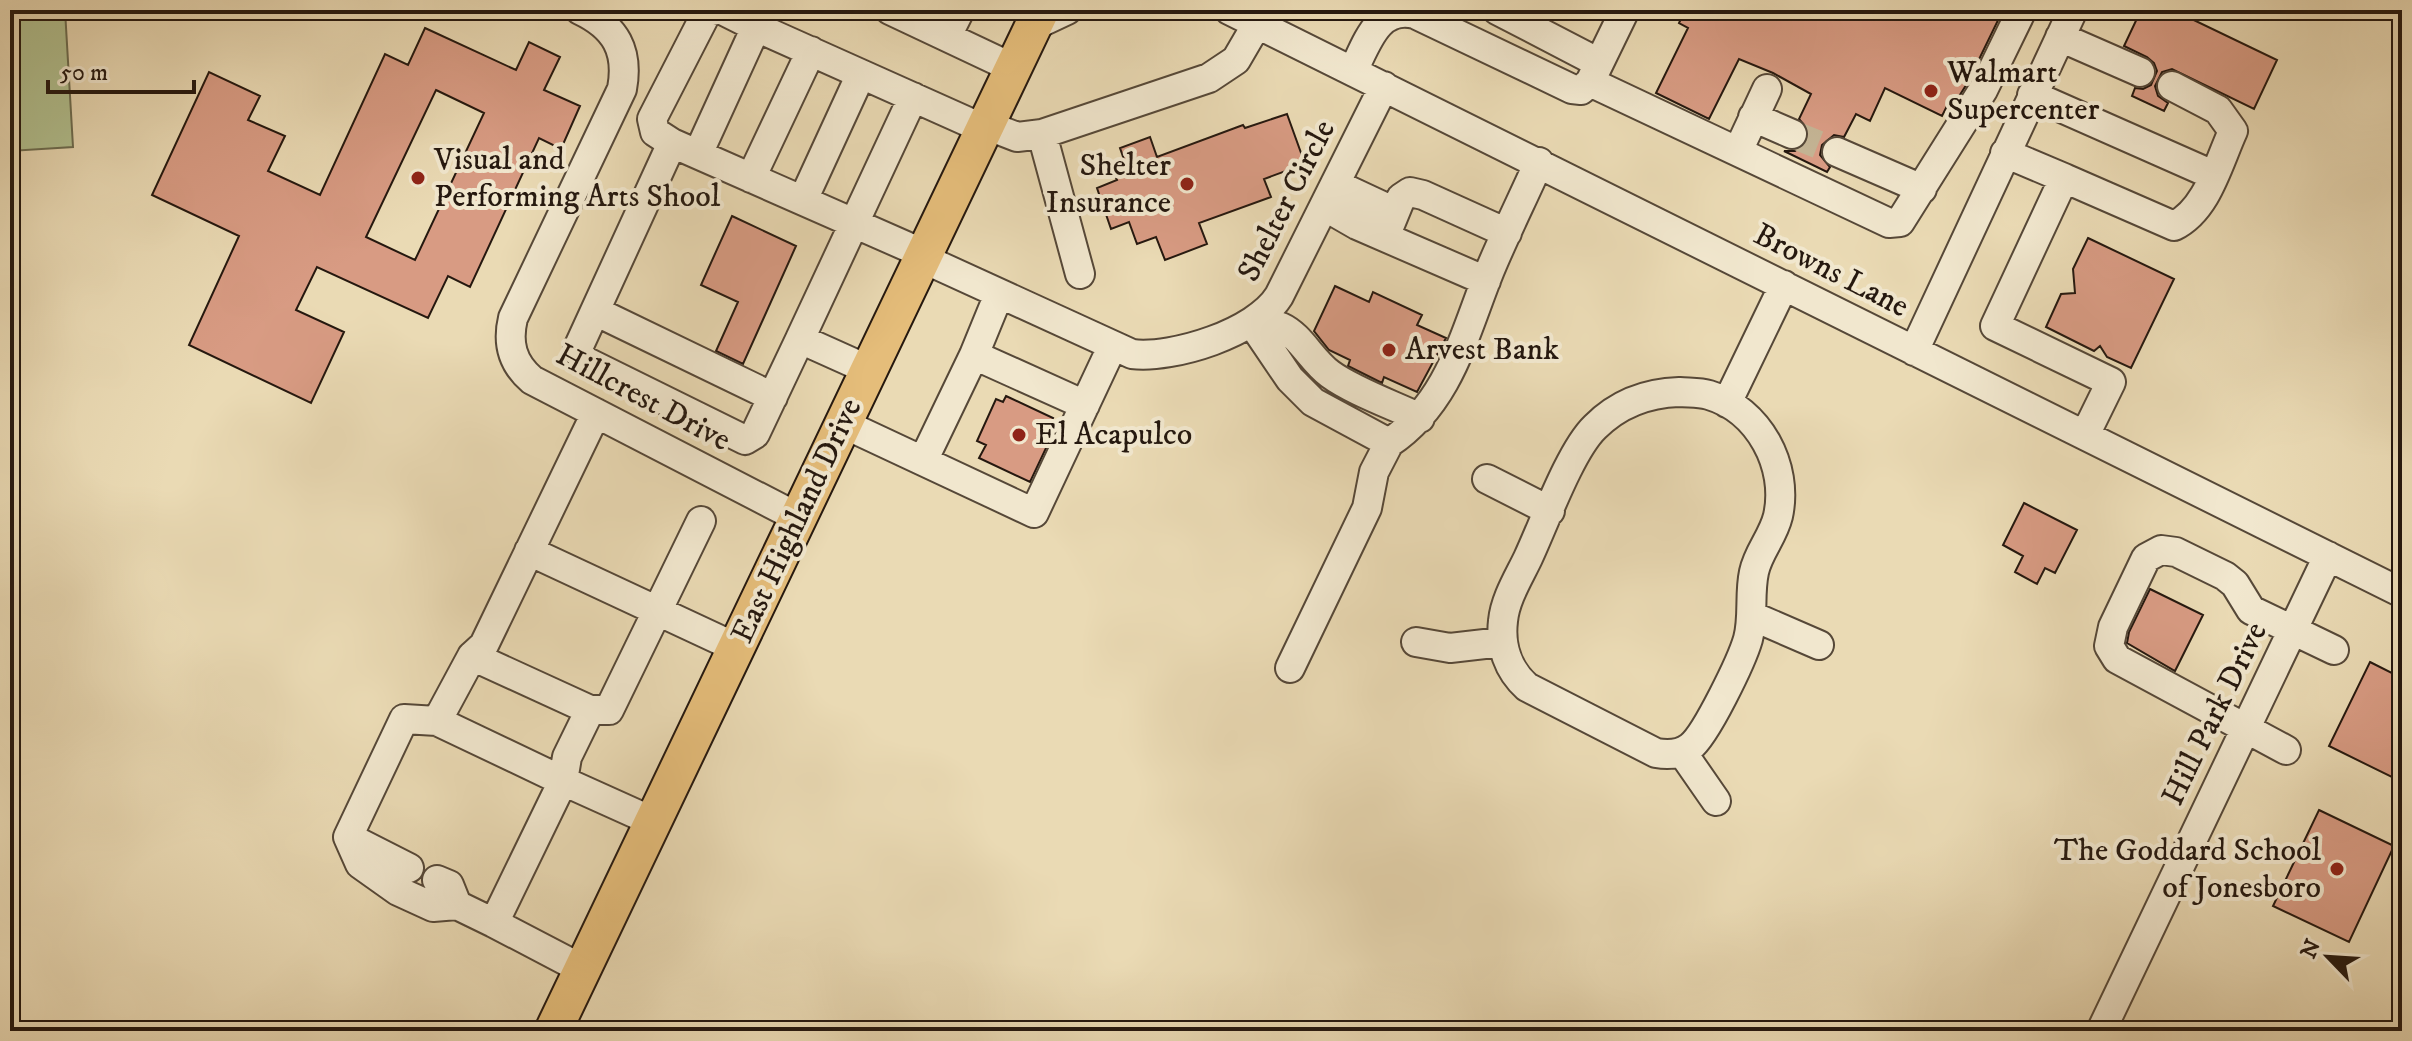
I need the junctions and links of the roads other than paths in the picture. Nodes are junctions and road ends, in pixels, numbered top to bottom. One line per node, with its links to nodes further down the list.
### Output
1 (580, 10): 62 (street, Hillcrest Drive)
2 (716, 10): 32 (street)
3 (722, 10): 14 (street)
4 (890, 10): 15 (street)
5 (960, 10): 15 (street)
6 (1067, 10): 12 (street)
7 (1229, 10): 13 (street, Browns Lane)
8 (1497, 10): 21 (street)
9 (1625, 10): 21 (street)
10 (2022, 10): 41 (street)
11 (2073, 10): 16 (street)
12 (1037, 18): 18 (main road, East Highland Drive)
13 (1257, 24): 19 (street, Browns Lane); 30 (street)
14 (756, 27): 17 (street); 36 (street)
15 (947, 36): 18 (street)
16 (2060, 37): 20 (street); 26 (street)
17 (811, 51): 22 (street); 39 (street)
18 (1013, 68): 29 (main road, East Highland Drive)
19 (1353, 71): 21 (street); 23 (street, Browns Lane)
20 (2140, 72)
21 (1594, 73): 33 (street)
22 (861, 74): 27 (street); 43 (street)
23 (1384, 86): 37 (street, Browns Lane); 42 (street, Shelter Circle)
24 (2172, 86): 38 (street)
25 (1767, 89): 28 (street)
26 (2032, 95): 35 (street); 38 (street)
27 (913, 97): 29 (street); 44 (street)
28 (1753, 117): 31 (street); 33 (street)
29 (985, 127): 30 (street); 47 (main road, East Highland Drive)
30 (1042, 134): 48 (street)
31 (1792, 134)
32 (672, 143): 36 (street, Shelter Circle); 52 (street)
33 (1738, 151): 41 (street)
34 (1837, 152): 41 (street)
35 (2005, 153): 40 (street); 56 (street)
36 (698, 154): 39 (street, Shelter Circle)
37 (1539, 162): 46 (street); 50 (street, Browns Lane)
38 (2213, 175): 40 (street)
39 (751, 178): 43 (street, Shelter Circle)
40 (2064, 178): 65 (street)
41 (1922, 189)
42 (1330, 195): 45 (street); 53 (street, Shelter Circle)
43 (803, 200): 44 (street, Shelter Circle)
44 (855, 223): 47 (street, Shelter Circle); 54 (street)
45 (1390, 224): 46 (street); 49 (street)
46 (1507, 233): 49 (street)
47 (923, 256): 51 (street, Shelter Circle); 58 (main road, East Highland Drive)
48 (1080, 274)
49 (1486, 281): 63 (street)
50 (1784, 285): 56 (street, Browns Lane); 60 (street)
51 (999, 294): 55 (street, Shelter Circle); 57 (street)
52 (595, 311): 59 (street); 59 (street)
53 (1258, 331): 55 (street, Shelter Circle); 63 (street); 66 (street)
54 (800, 339): 58 (street); 59 (street)
55 (1112, 347): 61 (street)
56 (1914, 351): 65 (street, Browns Lane)
57 (974, 355): 61 (street); 67 (street)
58 (869, 370): 64 (main road, East Highland Drive)
59 (773, 397)
60 (1727, 403): 69 (street); 76 (street)
61 (1085, 405): 67 (street)
62 (596, 413): 70 (street, Hillcrest Drive); 72 (street)
63 (1420, 418): 66 (street)
64 (844, 424): 67 (street); 70 (main road, East Highland Drive)
65 (2085, 435): 73 (street, Browns Lane)
66 (1389, 443): 84 (street)
67 (923, 461)
68 (1487, 479): 69 (street)
69 (1550, 511): 79 (street)
70 (799, 518): 81 (main road, East Highland Drive)
71 (701, 521): 75 (street)
72 (529, 551): 75 (street); 83 (street)
73 (2328, 556): 74 (street, Browns Lane); 77 (street, Hill Park Drive)
74 (2402, 593)
75 (658, 610): 81 (street); 85 (street)
76 (1752, 616): 80 (street); 89 (street)
77 (2292, 630): 82 (street); 87 (street, Hill Park Drive); 87 (street)
78 (1416, 642): 79 (street)
79 (1502, 642): 89 (street)
80 (1819, 645)
81 (737, 648): 92 (main road, East Highland Drive)
82 (2334, 650)
83 (472, 656): 85 (street); 86 (street)
84 (1290, 668)
85 (590, 710): 90 (street)
86 (437, 721): 90 (street); 93 (street)
87 (2245, 729): 88 (street); 100 (street, Hill Park Drive)
88 (2286, 750)
89 (1682, 752): 91 (street)
90 (563, 781): 92 (street); 97 (street)
91 (1716, 801)
92 (654, 822): 98 (main road, East Highland Drive)
93 (348, 837): 94 (street); 96 (street)
94 (409, 868)
95 (437, 880): 96 (street)
96 (457, 905): 97 (street)
97 (494, 923): 98 (street)
98 (582, 969): 99 (main road, East Highland Drive)
99 (554, 1031)
100 (2101, 1031)

